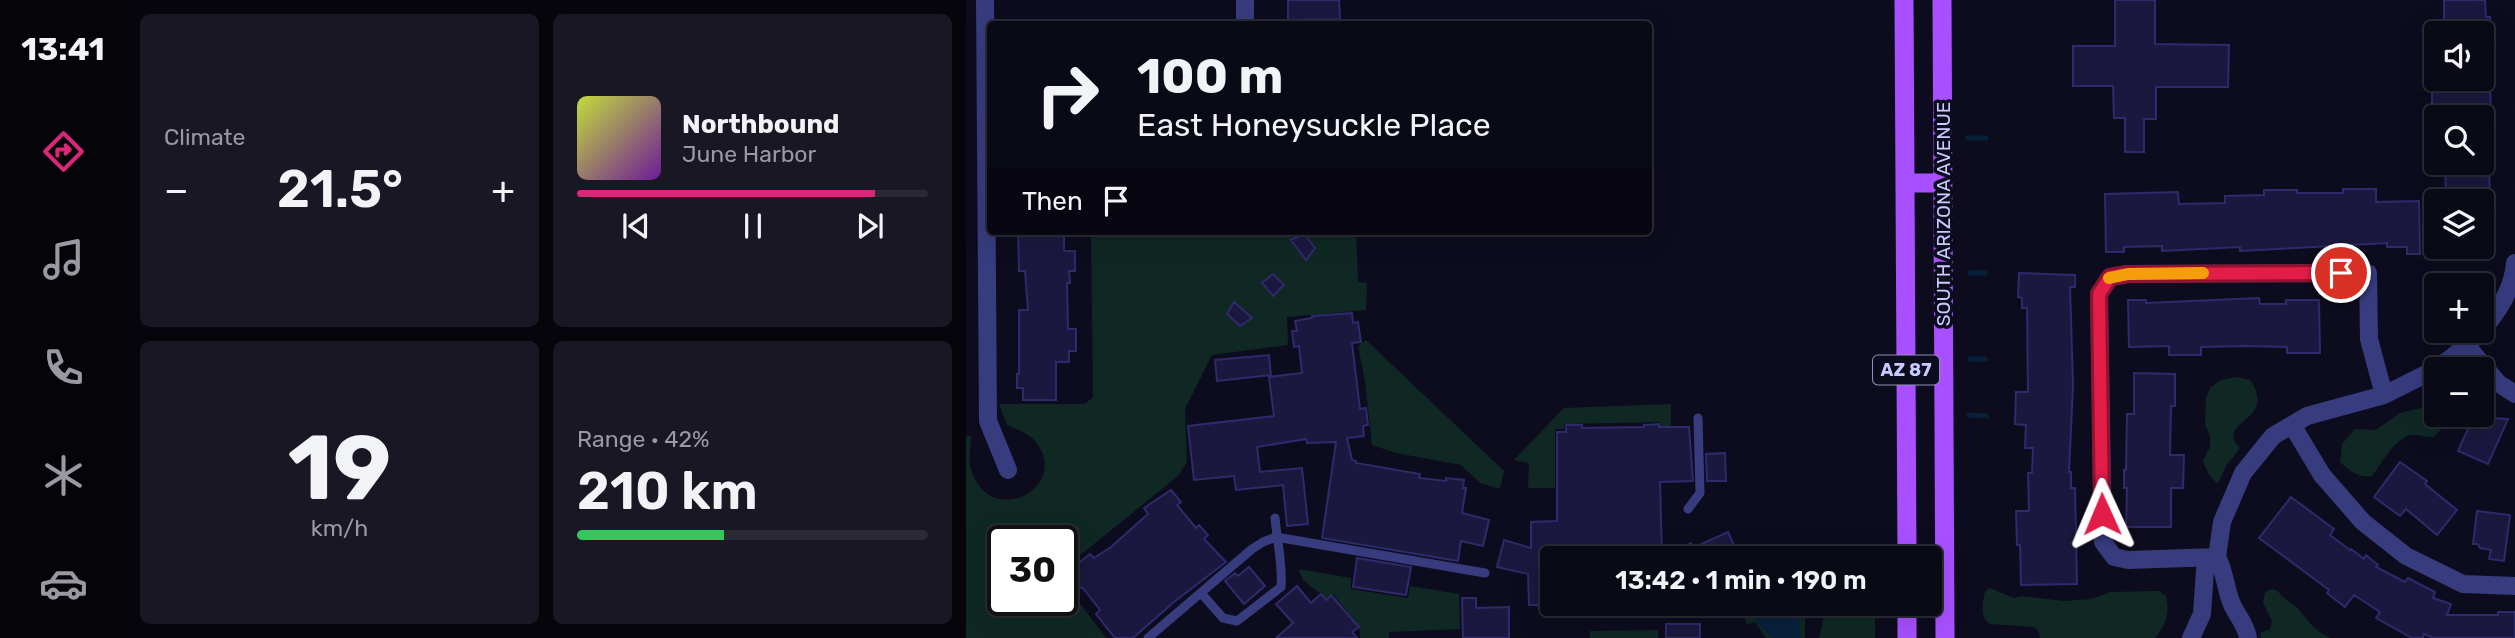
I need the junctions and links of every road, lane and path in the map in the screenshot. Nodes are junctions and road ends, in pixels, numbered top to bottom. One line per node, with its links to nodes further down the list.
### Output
1 (985, 0): 6 (street)
2 (1245, 0): 5 (street)
3 (1904, 0): 7 (main road, SOUTH ARIZONA AVENUE / AZ 87)
4 (1942, 0): 8 (main road, SOUTH ARIZONA AVENUE / AZ 87)
5 (1245, 21)
6 (987, 72)
7 (1905, 183): 8 (main road); 22 (main road, SOUTH ARIZONA AVENUE / AZ 87)
8 (1943, 183): 32 (main road, SOUTH ARIZONA AVENUE / AZ 87)
9 (988, 235): 18 (street)
10 (2515, 263): 11 (street)
11 (2467, 346): 12 (street); 14 (street)
12 (2452, 357)
13 (2424, 375): 15 (street)
14 (2515, 394)
15 (2384, 395): 17 (street); 23 (street)
16 (1698, 418): 19 (lane)
17 (2292, 425): 23 (street); 25 (street)
18 (1008, 470)
19 (1688, 509)
20 (1275, 518): 21 (lane)
21 (1276, 537): 24 (lane); 26 (lane); 26 (lane)
22 (1907, 546)
23 (2217, 557): 27 (street); 28 (street)
24 (1485, 573)
25 (2515, 586)
26 (1200, 593): 30 (lane)
27 (2202, 614): 28 (street); 33 (street)
28 (2236, 614): 34 (street)
29 (1907, 616): 31 (main road)
30 (1148, 638)
31 (1907, 638)
32 (1945, 638)
33 (2191, 638)
34 (2248, 638)

